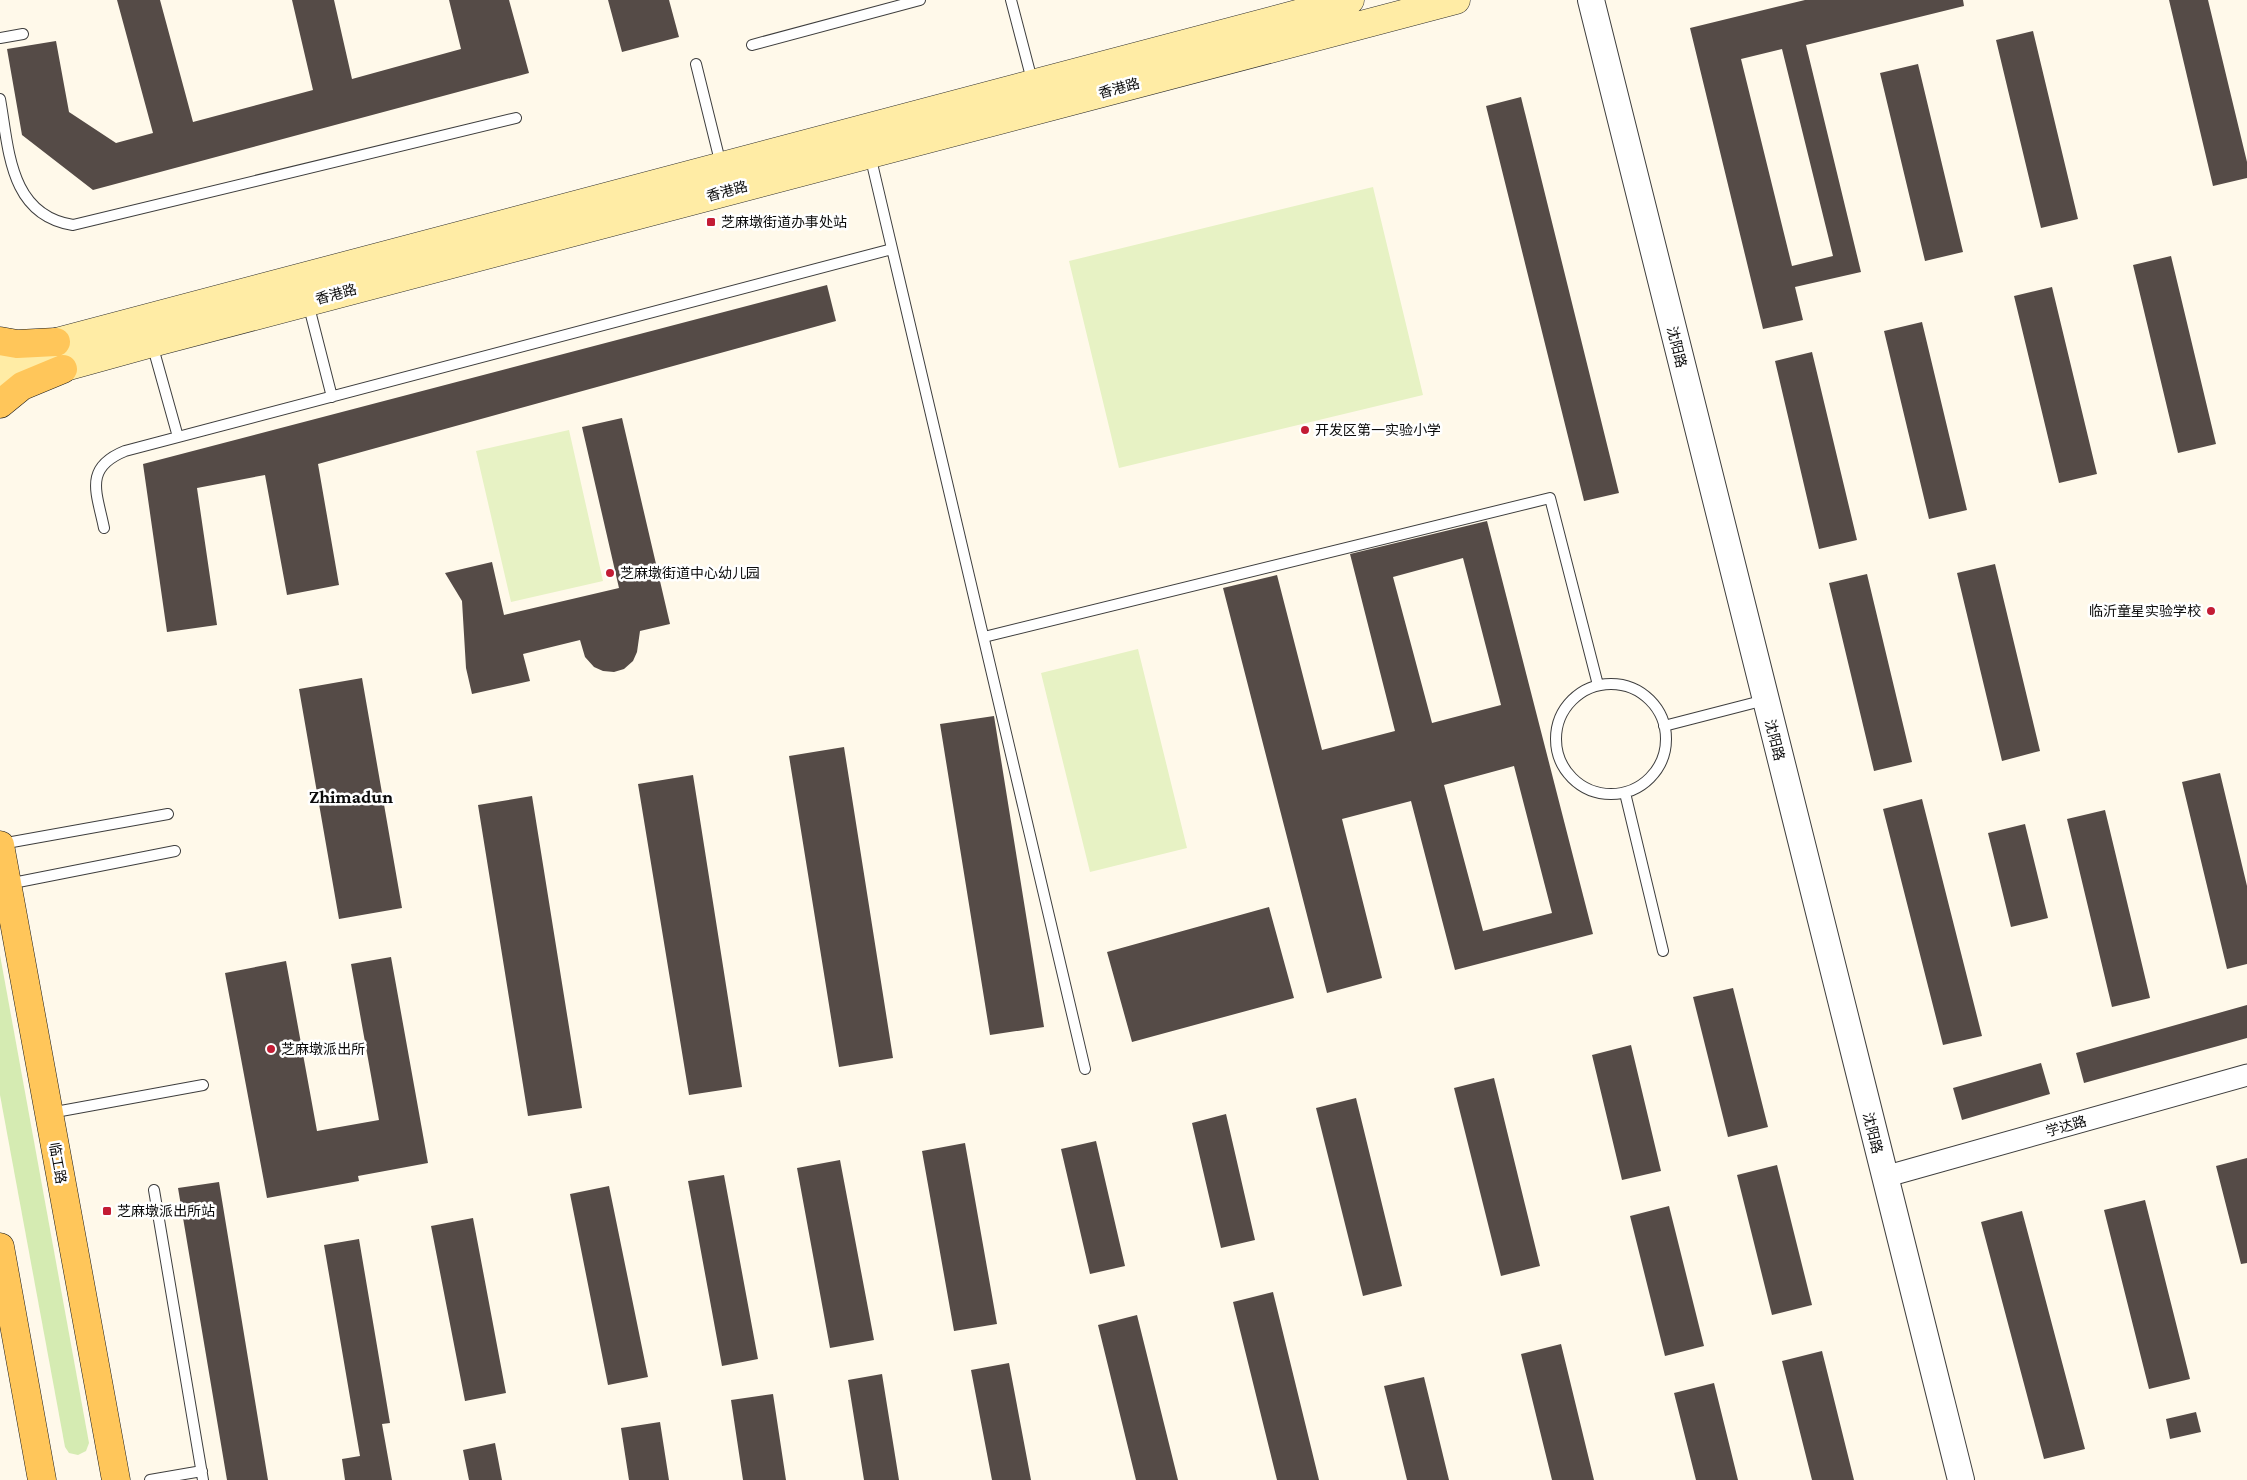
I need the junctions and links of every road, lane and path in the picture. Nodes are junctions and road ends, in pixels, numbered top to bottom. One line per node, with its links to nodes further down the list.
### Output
1 (920, 0): 8 (lane)
2 (1012, 0): 10 (lane)
3 (1350, 0): 10 (main road, 香港路)
4 (1456, 0): 13 (main road, 香港路)
5 (1591, 0): 29 (street, 沈阳路)
6 (23, 34): 7 (lane)
7 (0, 38)
8 (752, 45)
9 (696, 64): 14 (lane)
10 (1033, 85): 14 (main road, 香港路)
11 (0, 99): 12 (lane)
12 (516, 118)
13 (870, 154): 15 (lane); 16 (main road, 香港路)
14 (721, 167): 18 (main road, 香港路)
15 (892, 249): 23 (lane); 27 (lane)
16 (308, 302): 19 (main road, 香港路); 23 (lane)
17 (0, 341): 18 (main road)
18 (56, 342): 20 (main road, 香港路)
19 (152, 343): 21 (main road, 香港路); 25 (lane)
20 (0, 357)
21 (62, 369): 22 (main road, 香港路); 24 (main road)
22 (0, 385)
23 (332, 397): 25 (lane)
24 (0, 404)
25 (178, 437): 26 (lane)
26 (104, 528)
27 (984, 638): 28 (lane); 36 (lane)
28 (1598, 685): 30 (lane); 31 (lane)
29 (1765, 700): 30 (lane); 40 (street, 沈阳路)
30 (1664, 726): 31 (lane)
31 (1625, 792): 35 (lane)
32 (168, 814): 34 (lane)
33 (174, 851): 34 (lane)
34 (2, 860): 39 (main road, 临工路)
35 (1663, 950)
36 (1085, 1069)
37 (2247, 1075): 40 (street, 学达路)
38 (203, 1086): 39 (lane)
39 (49, 1113): 45 (main road, 临工路)
40 (1884, 1177): 47 (street, 沈阳路)
41 (154, 1190): 43 (lane)
42 (0, 1247): 44 (main road)
43 (203, 1475): 46 (lane)
44 (42, 1480)
45 (116, 1480)
46 (150, 1480)
47 (1961, 1480)

